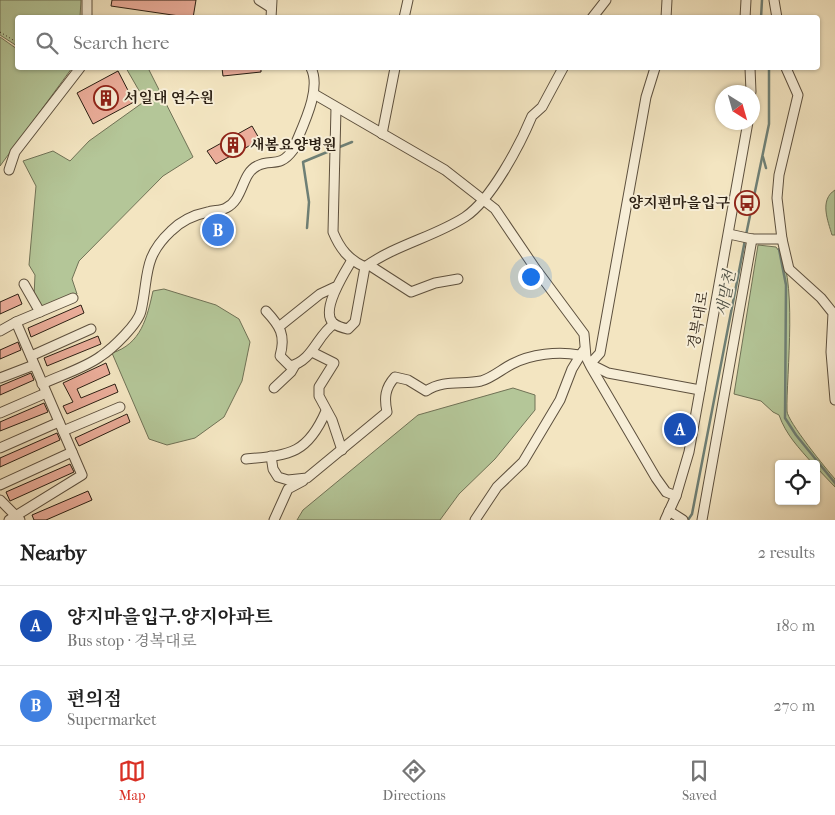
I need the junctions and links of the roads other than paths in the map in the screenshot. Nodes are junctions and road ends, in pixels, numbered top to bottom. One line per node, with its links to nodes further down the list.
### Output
1 (87, 0): 9 (street)
2 (259, 0): 8 (street)
3 (408, 0): 10 (street)
4 (606, 0): 11 (street)
5 (666, 0): 12 (street)
6 (746, 0): 13 (street)
7 (774, 0): 14 (street)
8 (271, 3)
9 (87, 15)
10 (405, 15)
11 (594, 15)
12 (666, 15)
13 (745, 15)
14 (776, 15)
15 (78, 70): 27 (street)
16 (312, 70): 23 (street)
17 (395, 70): 26 (street)
18 (562, 70): 28 (street)
19 (654, 70): 49 (street)
20 (750, 70): 22 (street)
21 (787, 70): 31 (street)
22 (751, 85)
23 (314, 94): 24 (street); 52 (street)
24 (336, 108): 26 (street); 32 (street)
25 (747, 130): 29 (street, 경복대로)
26 (382, 134): 28 (street)
27 (9, 170)
28 (485, 200): 33 (street); 45 (street)
29 (729, 234): 30 (street); 54 (street, 경복대로)
30 (752, 239): 31 (street); 77 (street)
31 (782, 239): 56 (street)
32 (352, 260): 33 (street); 36 (street)
33 (367, 266): 34 (street); 41 (street)
34 (458, 280)
35 (24, 284): 39 (street)
36 (335, 287): 41 (street); 42 (street)
37 (73, 298): 39 (street)
38 (266, 311): 42 (street)
39 (40, 312): 40 (street)
40 (16, 322): 44 (street); 48 (street)
41 (334, 324): 46 (street)
42 (280, 326): 50 (street)
43 (91, 329): 48 (street)
44 (0, 331)
45 (586, 347): 47 (street); 49 (street)
46 (312, 352): 50 (street); 58 (street)
47 (579, 355): 63 (street); 74 (street)
48 (32, 360): 51 (street); 52 (street)
49 (590, 364): 54 (street); 69 (street)
50 (295, 365): 53 (street)
51 (0, 378)
52 (42, 384): 55 (street)
53 (274, 388)
54 (700, 390): 69 (street, 경복대로)
55 (46, 393): 59 (street); 60 (street)
56 (835, 400)
57 (120, 407): 61 (street)
58 (326, 411): 63 (street); 65 (street)
59 (0, 413)
60 (59, 422): 61 (street); 62 (street)
61 (63, 432): 64 (street)
62 (0, 448)
63 (342, 450): 67 (street)
64 (72, 452): 68 (street); 72 (street)
65 (270, 456): 66 (street); 67 (street)
66 (246, 458)
67 (307, 478): 73 (street)
68 (0, 485)
69 (676, 496): 71 (street, 경복대로)
70 (0, 500): 72 (street)
71 (669, 511): 75 (street, 경복대로); 76 (street)
72 (15, 518)
73 (274, 520)
74 (475, 520)
75 (665, 520)
76 (683, 520)
77 (702, 520)

